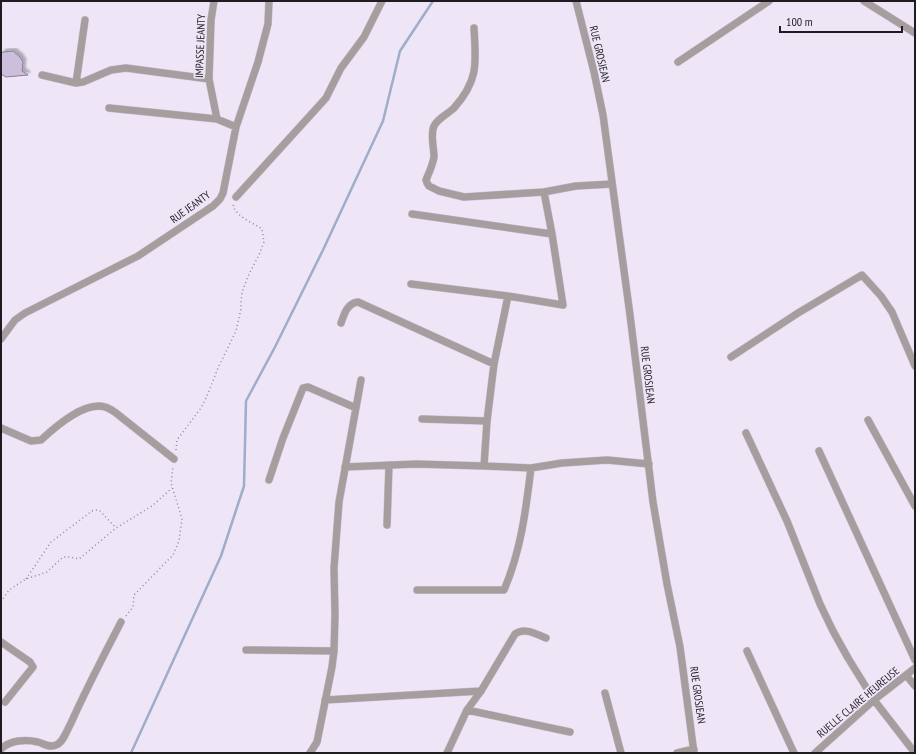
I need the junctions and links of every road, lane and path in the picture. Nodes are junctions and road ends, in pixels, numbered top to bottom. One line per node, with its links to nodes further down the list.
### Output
1 (214, 1): 12 (street, IMPASSE JEANTY)
2 (269, 1): 16 (street, RUE JEANTY)
3 (382, 1): 19 (street)
4 (576, 1): 17 (street, RUE GROSJEAN)
5 (769, 1): 10 (street)
6 (864, 1): 9 (street)
7 (85, 20): 13 (street)
8 (474, 28): 18 (street)
9 (915, 33)
10 (678, 62)
11 (42, 75): 13 (street)
12 (209, 79): 13 (street); 15 (street, IMPASSE JEANTY)
13 (76, 83)
14 (109, 108): 15 (street)
15 (216, 119): 16 (street)
16 (236, 127): 25 (street, RUE JEANTY)
17 (612, 184): 18 (street); 38 (street, RUE GROSJEAN)
18 (544, 192): 21 (street)
19 (236, 197): 37 (path)
20 (412, 214): 21 (street)
21 (552, 234): 23 (street)
22 (411, 284): 23 (street)
23 (508, 296): 27 (street)
24 (341, 324): 27 (street)
25 (1, 340)
26 (731, 356): 28 (street)
27 (494, 364): 33 (street)
28 (915, 366)
29 (361, 380): 30 (street)
30 (356, 408): 41 (street); 43 (street)
31 (422, 420): 33 (street)
32 (868, 420): 45 (street)
33 (487, 421): 40 (street)
34 (1, 428): 37 (street)
35 (746, 433): 64 (street)
36 (819, 451): 57 (street)
37 (174, 459): 44 (path)
38 (649, 464): 42 (street); 69 (street, RUE GROSJEAN)
39 (389, 465): 40 (street); 41 (street); 46 (street)
40 (484, 466): 42 (street)
41 (345, 467): 55 (street)
42 (531, 468): 49 (street)
43 (269, 480)
44 (172, 488): 47 (path); 51 (path)
45 (915, 506)
46 (387, 525)
47 (116, 528): 48 (path); 48 (path)
48 (26, 579): 50 (path)
49 (417, 590)
50 (1, 602)
51 (121, 622): 68 (street)
52 (546, 638): 61 (street)
53 (1, 642): 65 (street)
54 (246, 650): 55 (street)
55 (334, 651): 63 (street)
56 (748, 651): 74 (street)
57 (915, 660)
58 (915, 668): 59 (street, RUELLE CLAIRE HEUREUSE)
59 (906, 675): 60 (street); 64 (street, RUELLE CLAIRE HEUREUSE)
60 (915, 686)
61 (481, 691): 63 (street); 66 (street)
62 (606, 693): 72 (street)
63 (325, 700): 70 (street)
64 (874, 700): 75 (street, RUELLE CLAIRE HEUREUSE); 76 (street)
65 (5, 702)
66 (466, 710): 67 (street); 71 (street)
67 (570, 732)
68 (1, 749)
69 (694, 751): 73 (street)
70 (310, 753)
71 (447, 753)
72 (621, 753)
73 (677, 753)
74 (794, 753)
75 (815, 753)
76 (915, 753)

